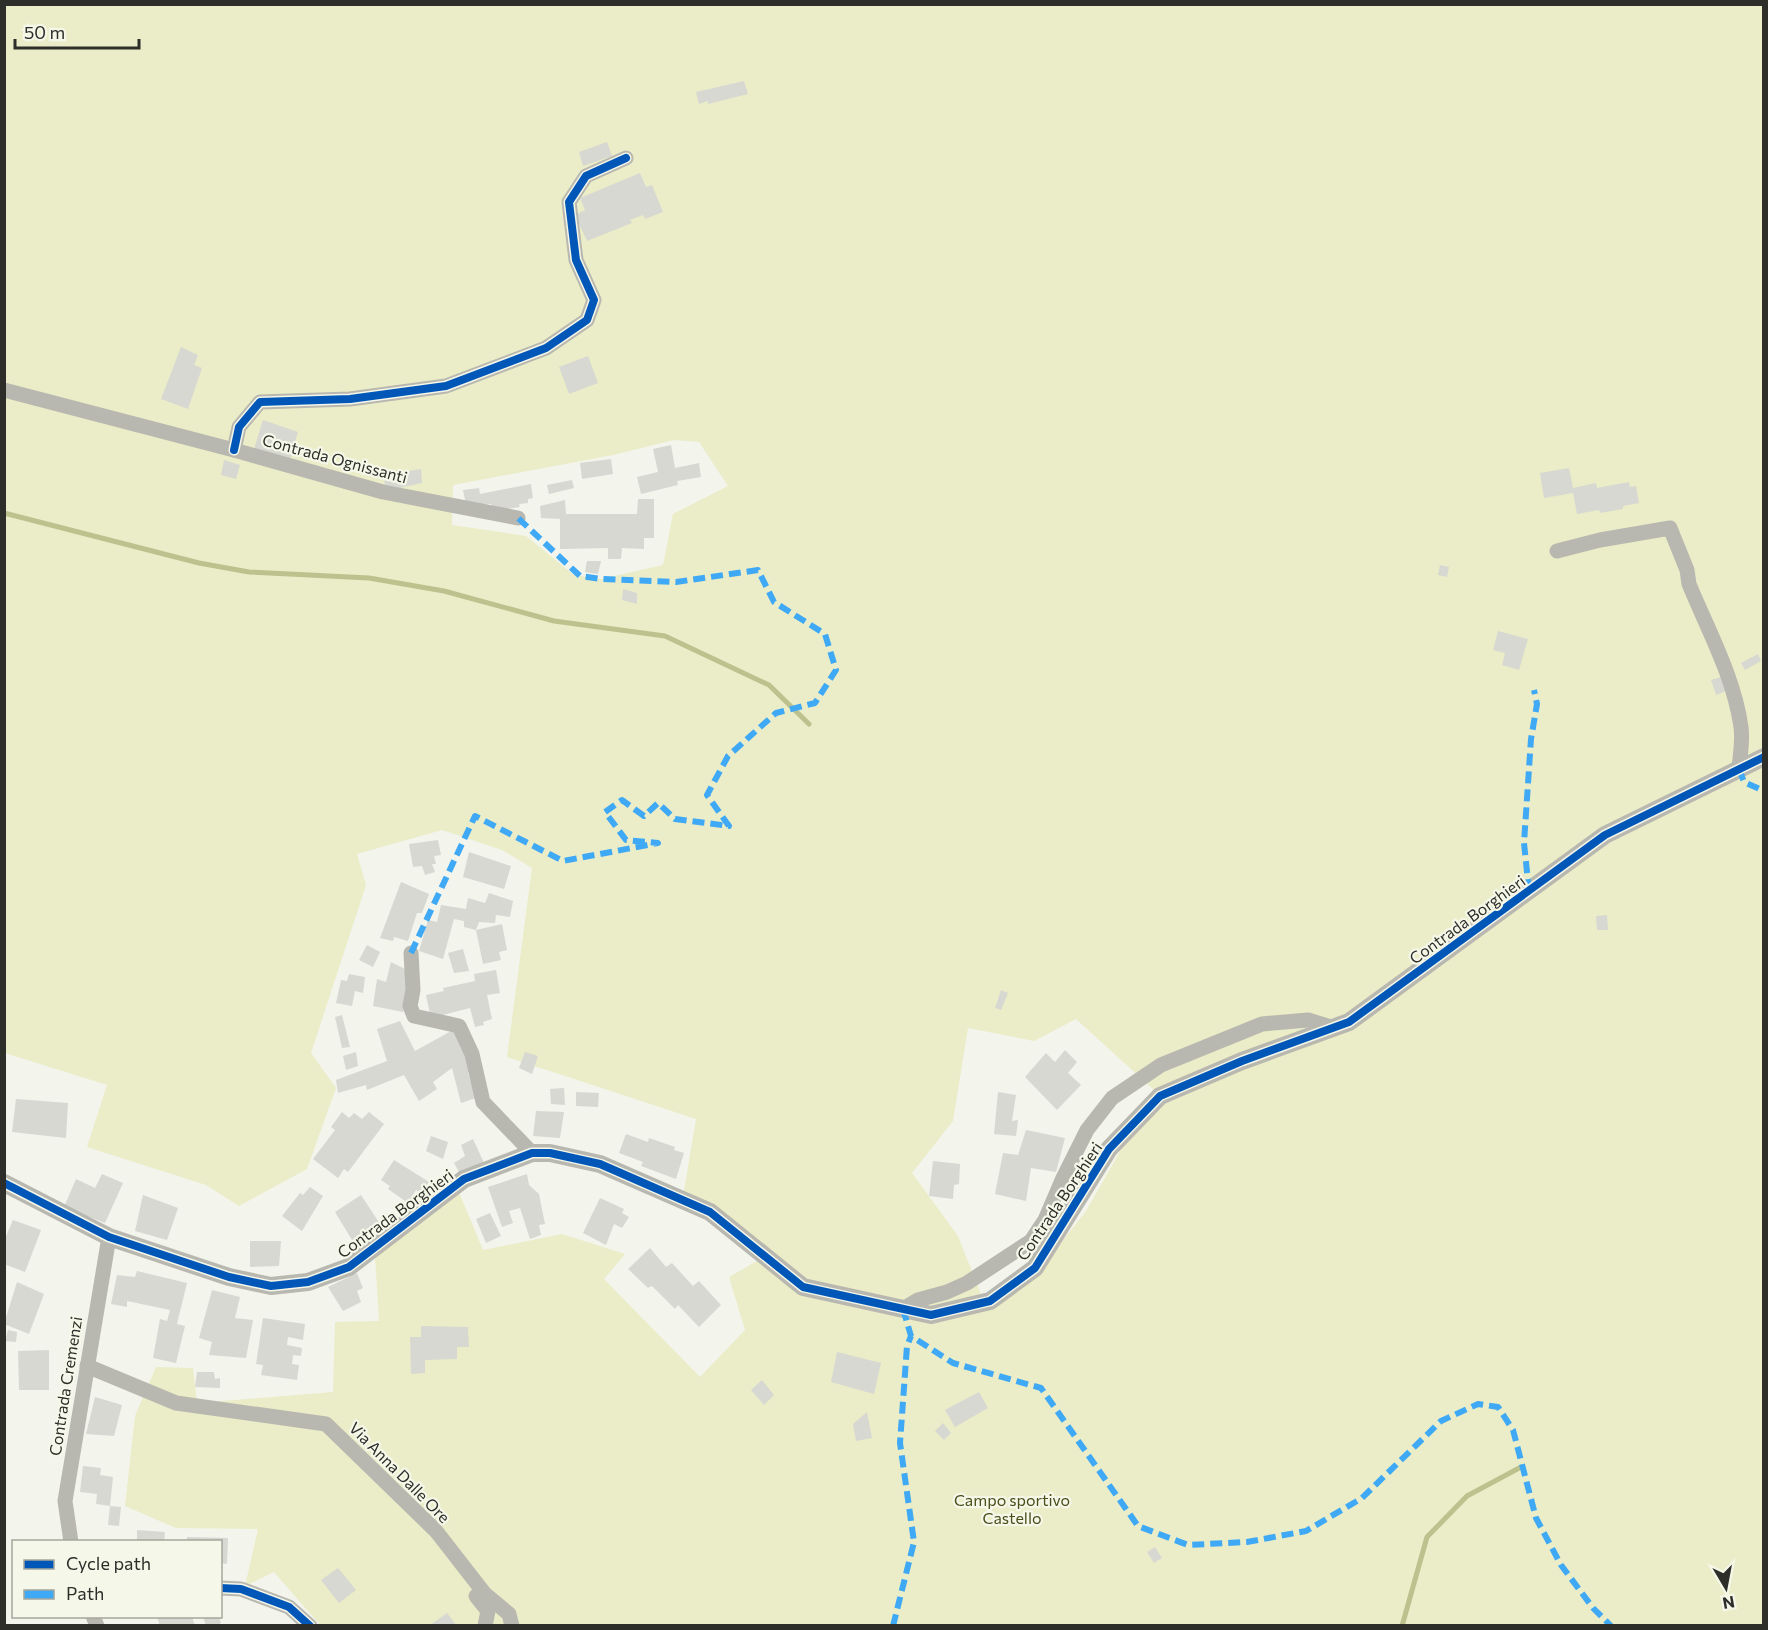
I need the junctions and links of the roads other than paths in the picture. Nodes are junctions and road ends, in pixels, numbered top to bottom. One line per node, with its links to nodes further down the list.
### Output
1 (626, 158): 3 (street)
2 (4, 390): 3 (street, Contrada Ognissanti)
3 (234, 450): 4 (street, Contrada Ognissanti)
4 (518, 518)
5 (1557, 551): 7 (street)
6 (1764, 757): 7 (street, Contrada Borghieri)
7 (1739, 769): 9 (street, Contrada Borghieri)
8 (411, 953): 10 (street)
9 (1334, 1028): 13 (street, Contrada Borghieri); 13 (street)
10 (532, 1153): 12 (street, Contrada Borghieri); 13 (street, Contrada Borghieri)
11 (4, 1183): 12 (street, Contrada Borghieri)
12 (109, 1237): 14 (street, Contrada Cremenzi)
13 (903, 1309)
14 (87, 1369): 15 (street, Contrada Cremenzi); 18 (street, Via Anna Dalle Ore); 19 (street, Via Anna Dalle Ore)
15 (71, 1540)
16 (222, 1588): 17 (street)
17 (310, 1626)
18 (485, 1626)
19 (512, 1626)

